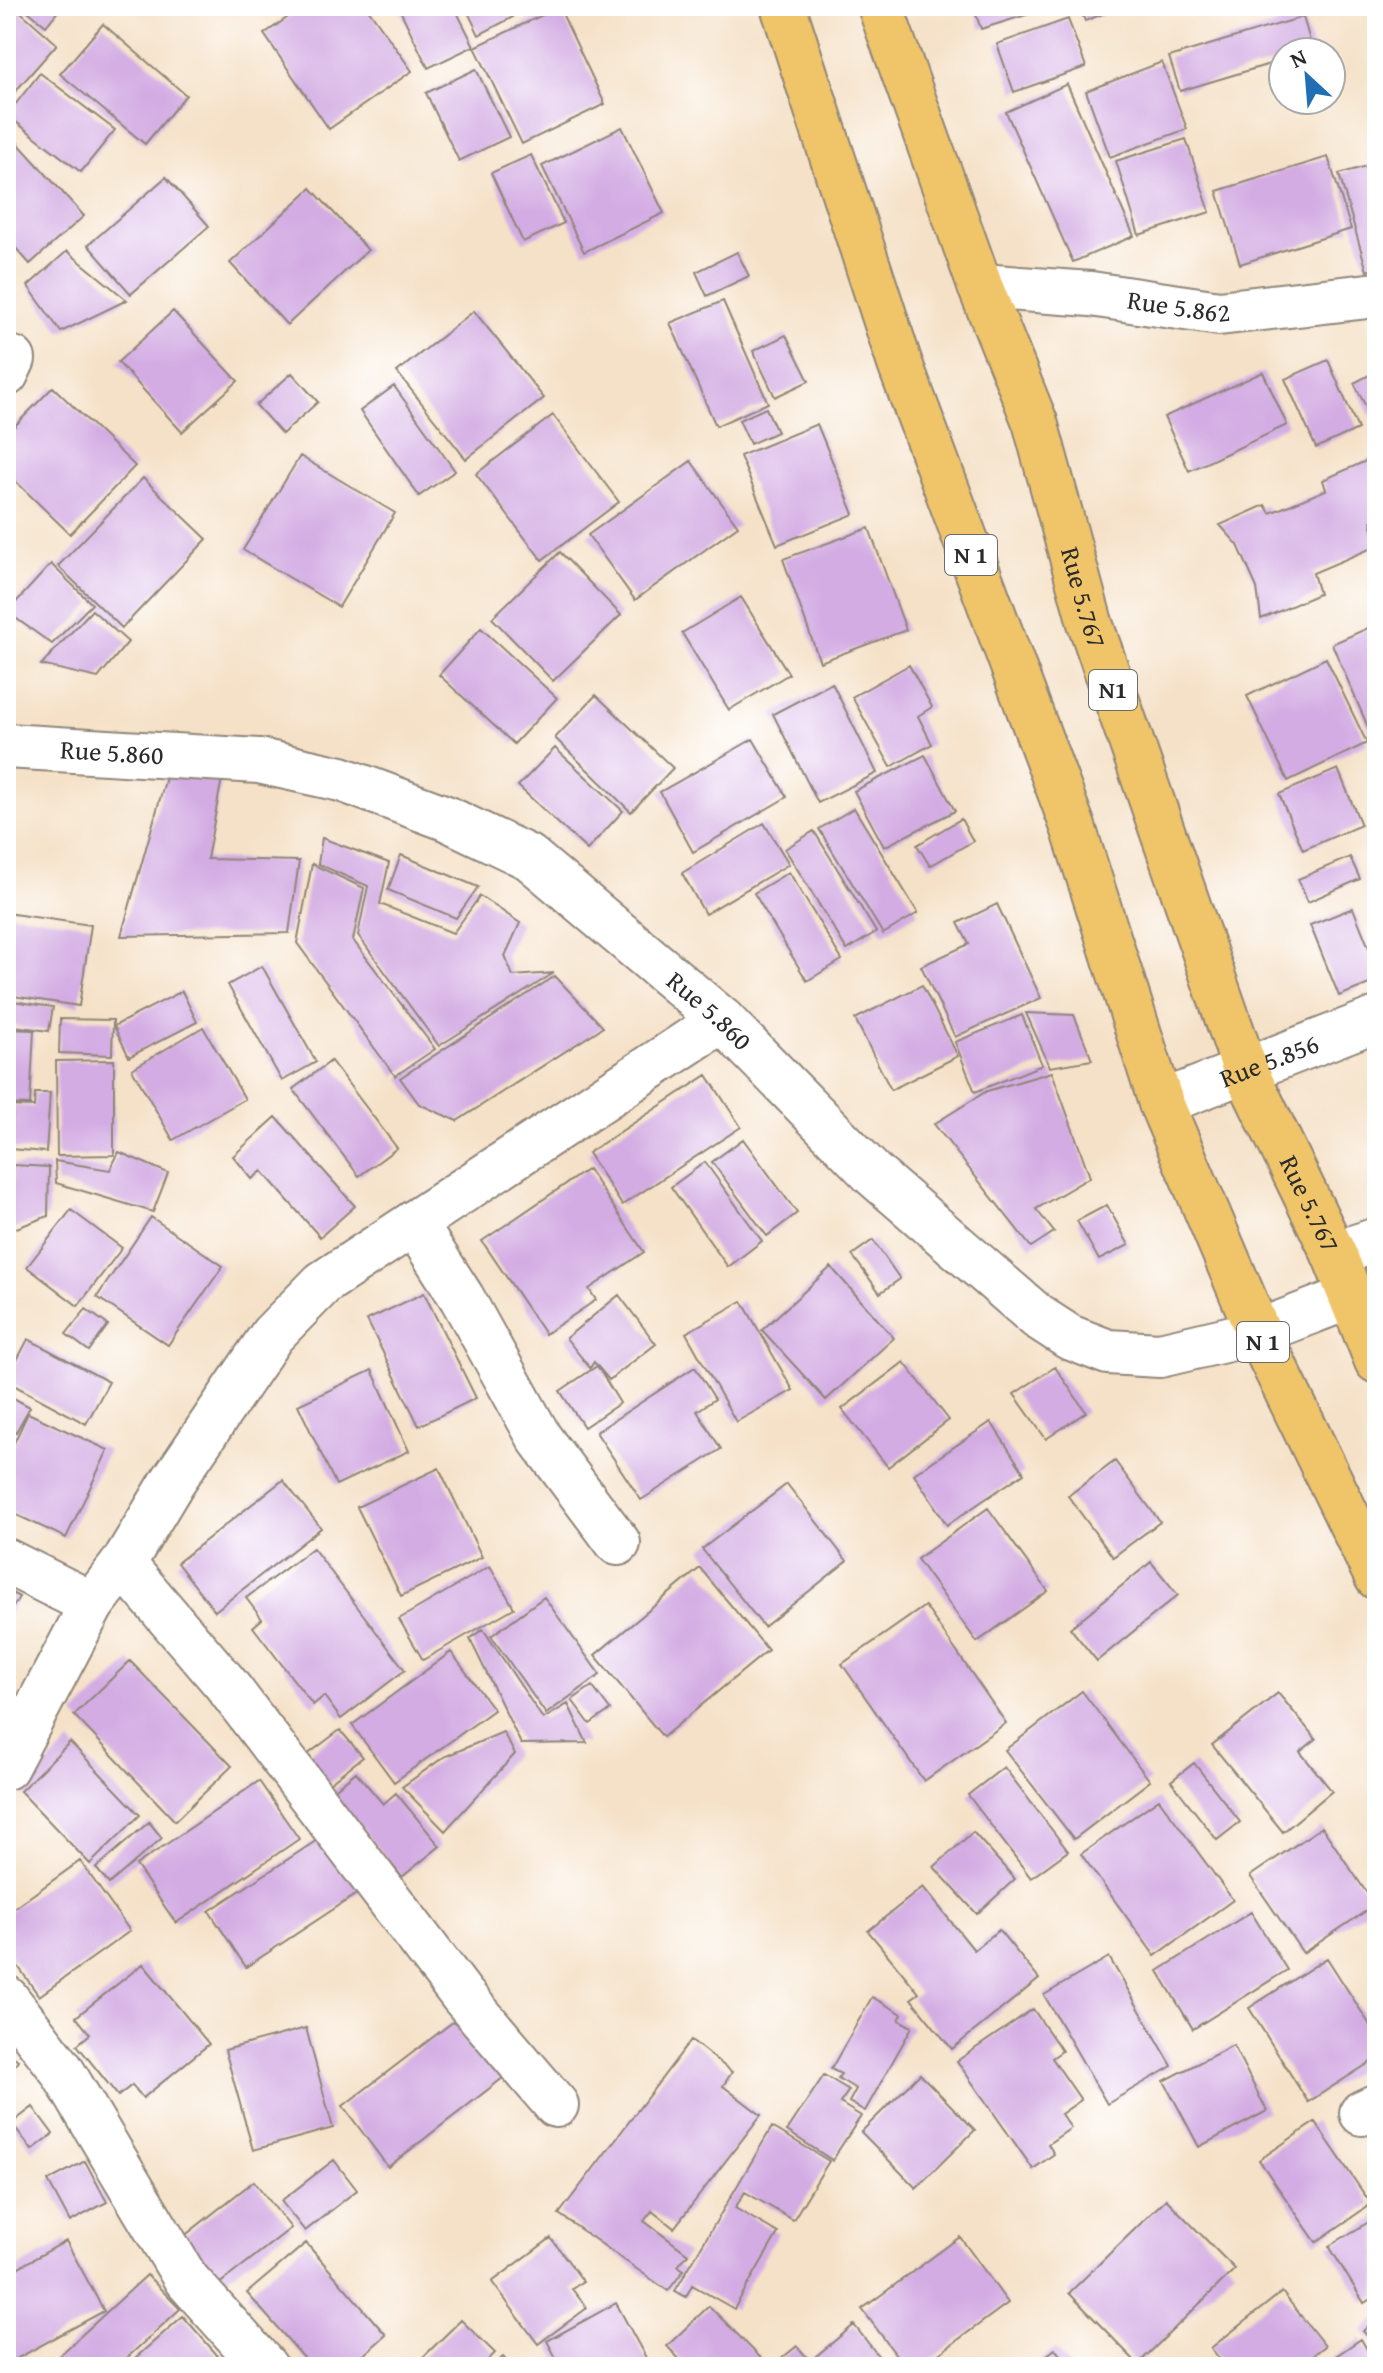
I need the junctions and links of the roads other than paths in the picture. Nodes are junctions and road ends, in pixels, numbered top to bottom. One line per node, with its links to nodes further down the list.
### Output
1 (783, 6): 9 (highway, N 1)
2 (880, 6): 3 (highway, Rue 5.767 / N1)
3 (980, 286): 4 (street, Rue 5.862); 8 (highway, Rue 5.767 / N1)
4 (1377, 295)
5 (6, 746): 7 (street, Rue 5.860)
6 (1377, 1019): 8 (street, Rue 5.856)
7 (722, 1020): 10 (street); 14 (street, Rue 5.860)
8 (1246, 1072): 9 (street, Rue 5.856); 12 (highway, Rue 5.767 / N1)
9 (1161, 1103): 14 (highway, N 1)
10 (414, 1223): 16 (street); 18 (street)
11 (1377, 1240): 12 (street)
12 (1334, 1254): 13 (highway, Rue 5.767 / N1)
13 (1349, 1297): 14 (street, Rue 5.860); 15 (highway, Rue 5.767 / N1)
14 (1258, 1332): 19 (highway, N 1)
15 (1377, 1361)
16 (618, 1543)
17 (6, 1561): 20 (street)
18 (123, 1564): 20 (street); 23 (street)
19 (1377, 1577)
20 (92, 1604): 21 (street)
21 (6, 1767)
22 (6, 1998): 24 (street)
23 (556, 2105)
24 (265, 2367)

